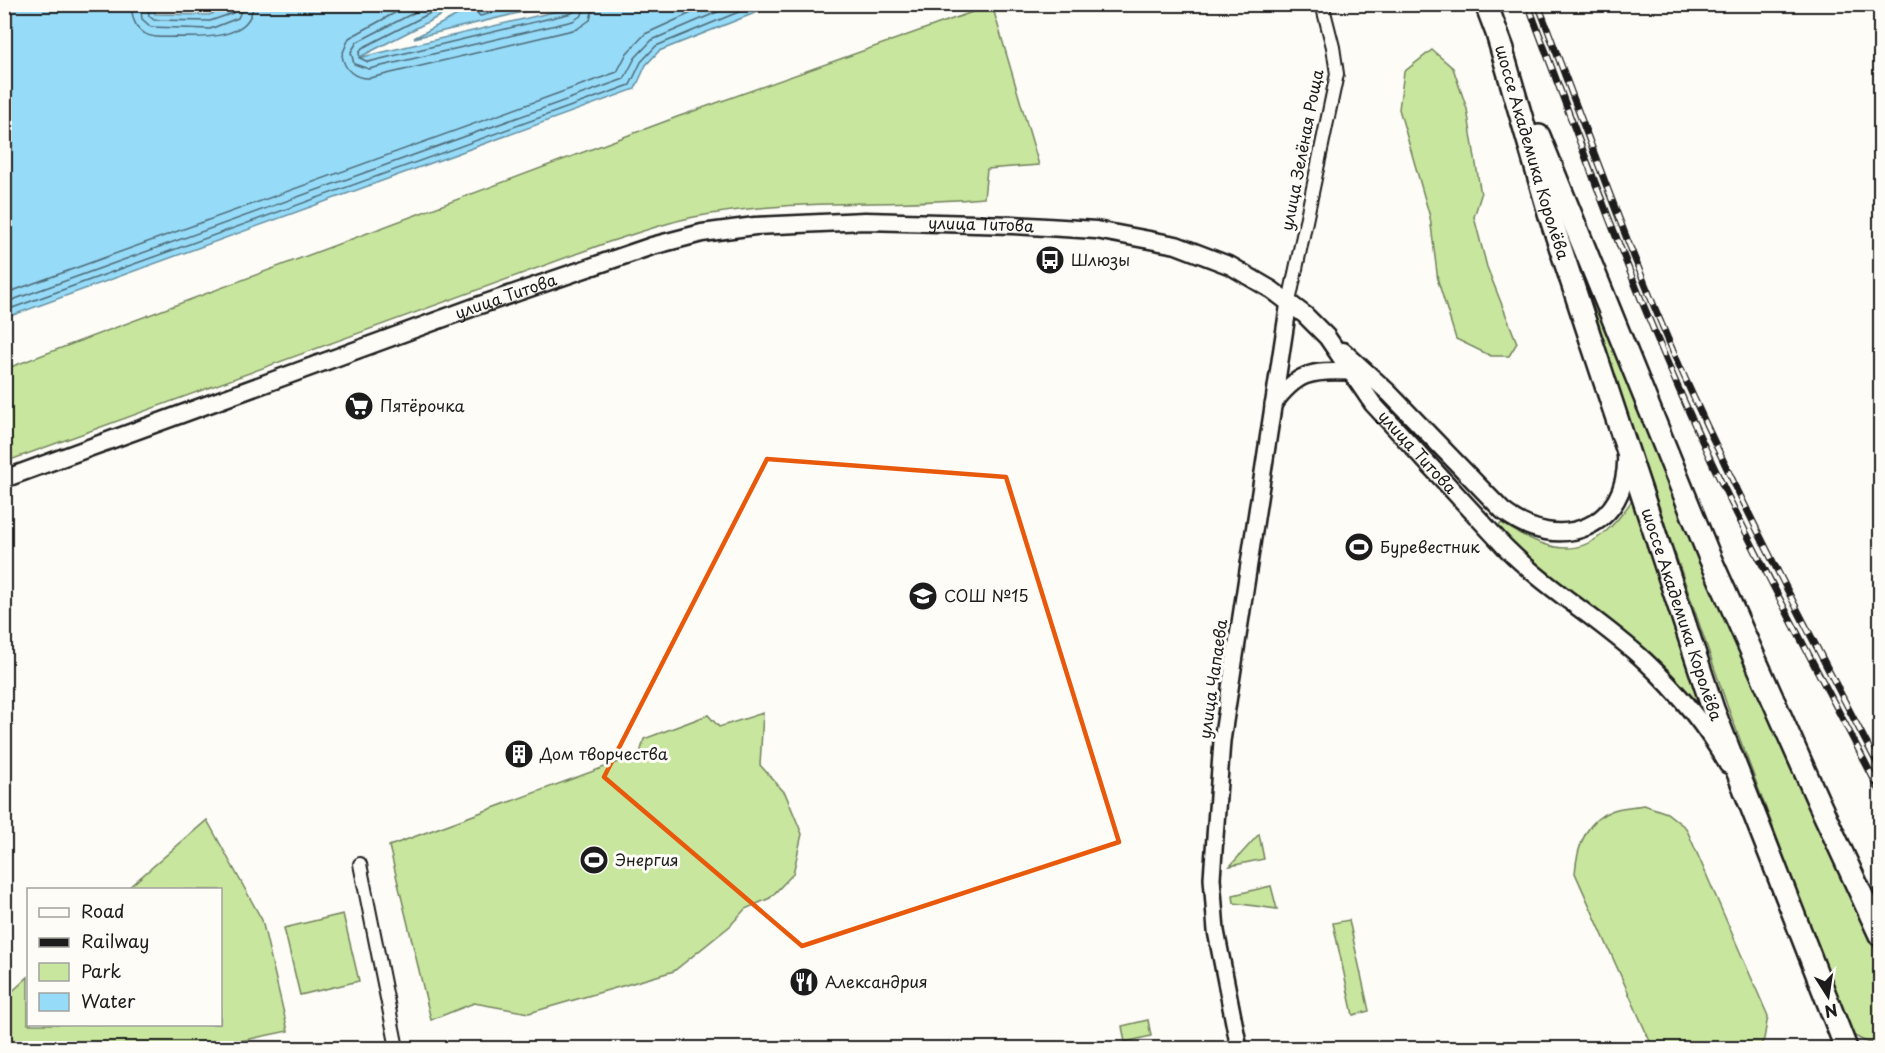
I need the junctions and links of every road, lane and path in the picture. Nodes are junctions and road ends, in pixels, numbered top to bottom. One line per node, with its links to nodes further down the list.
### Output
1 (1322, 4): 4 (street, улица Зелёная Роща)
2 (1486, 4): 3 (highway)
3 (1498, 37): 8 (highway, шоссе Академика Королёва); 12 (highway, шоссе Академика Королёва)
4 (1289, 302): 5 (main road, улица Титова); 7 (street); 9 (main road, улица Титова)
5 (1327, 337): 6 (main road, улица Титова); 8 (main road)
6 (1349, 372): 7 (street, улица Чапаева); 10 (main road, улица Титова)
7 (1271, 407): 15 (street, улица Чапаева)
8 (1624, 437): 10 (highway, шоссе Академика Королёва)
9 (4, 479)
10 (1752, 814): 13 (highway, шоссе Академика Королёва)
11 (360, 864): 14 (street)
12 (1881, 935)
13 (1842, 1042): 16 (highway)
14 (397, 1048)
15 (1239, 1048)
16 (1860, 1048)

